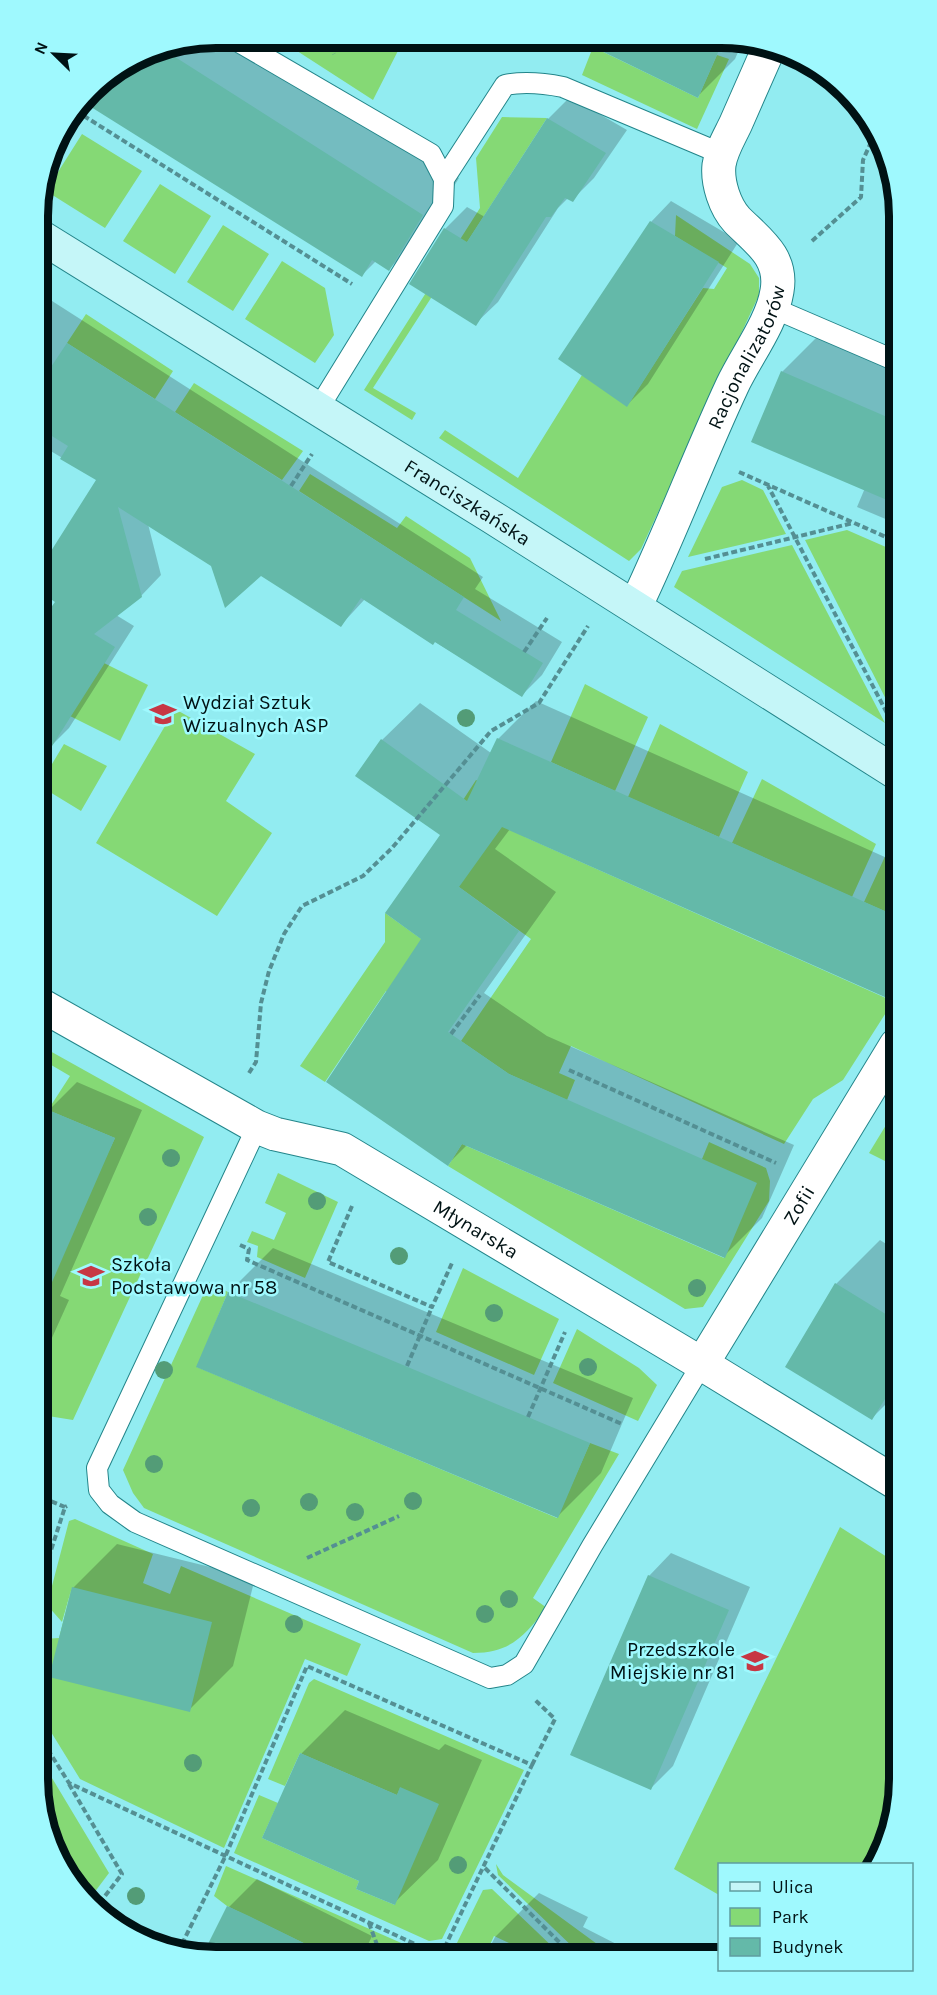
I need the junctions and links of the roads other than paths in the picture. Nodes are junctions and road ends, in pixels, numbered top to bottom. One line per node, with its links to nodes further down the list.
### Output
1 (249, 48): 4 (lane)
2 (766, 55): 3 (street, Racjonalizatorów)
3 (722, 154): 4 (lane); 6 (street, Racjonalizatorów)
4 (444, 179): 8 (lane)
5 (48, 241): 8 (street, Franciszkańska)
6 (773, 308): 7 (lane); 9 (street, Racjonalizatorów)
7 (889, 358)
8 (318, 409): 9 (street, Franciszkańska)
9 (622, 599): 10 (street, Franciszkańska)
10 (889, 768)
11 (48, 1009): 13 (street, Młynarska)
12 (889, 1057): 14 (street, Zofii)
13 (257, 1128): 14 (street, Młynarska); 14 (lane)
14 (702, 1364): 15 (street, Młynarska)
15 (889, 1478)

